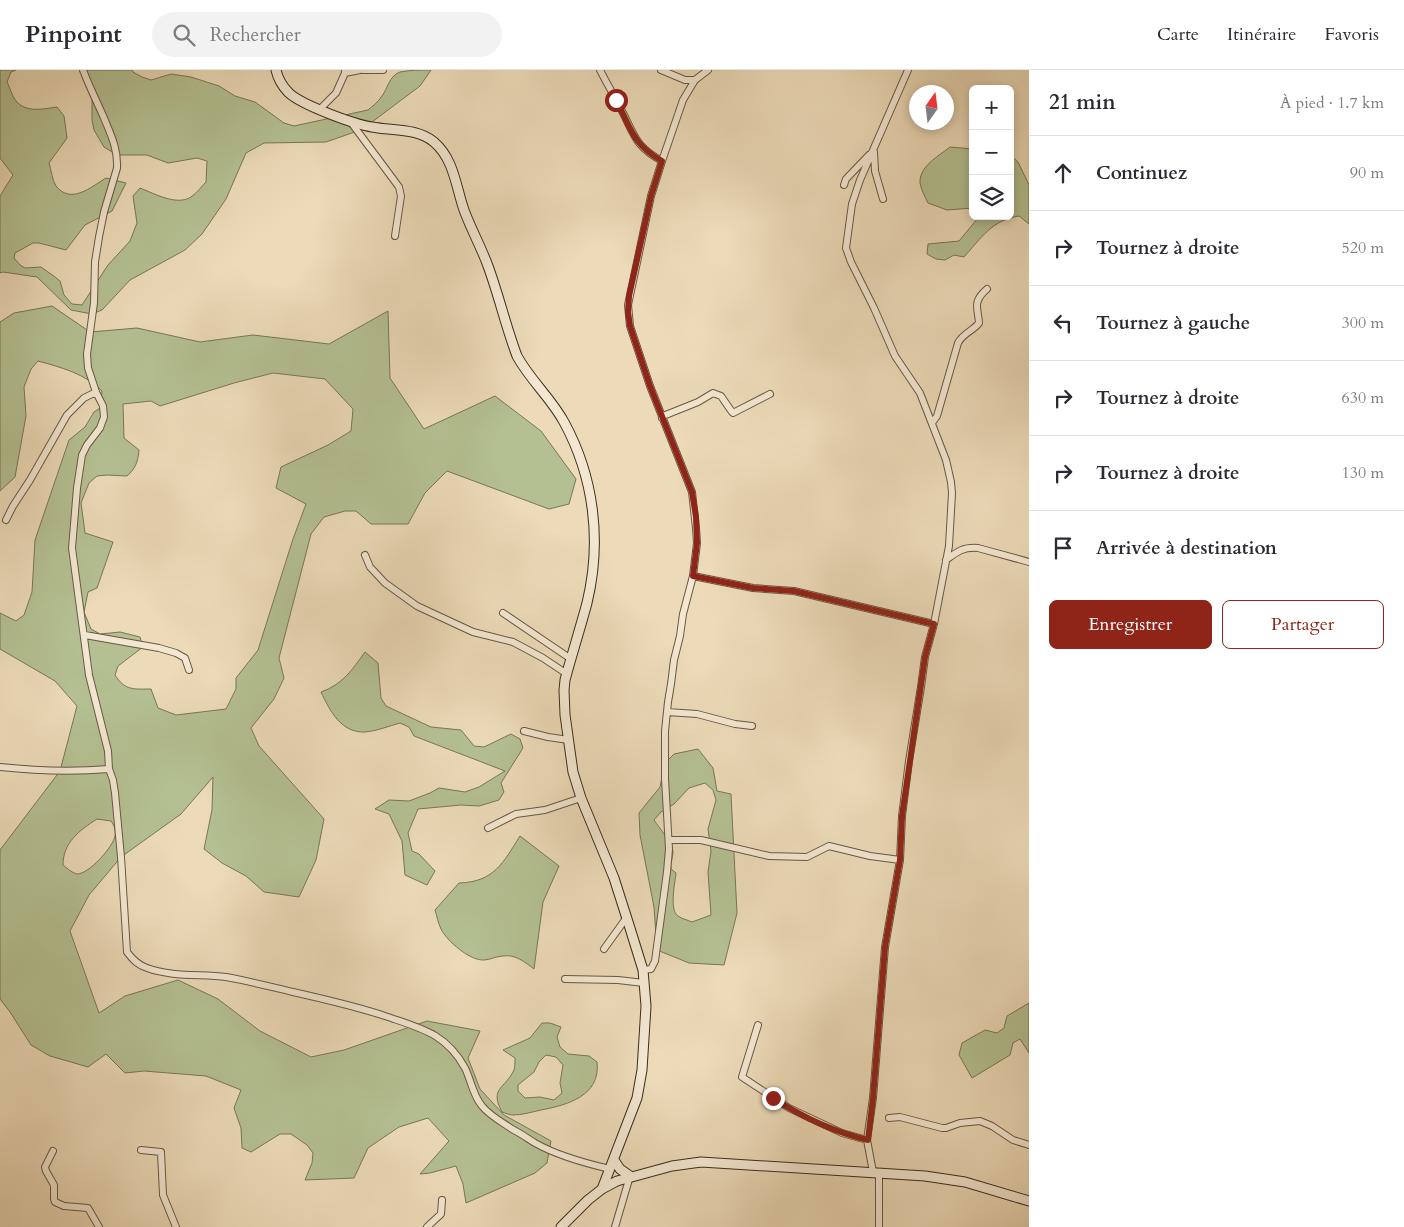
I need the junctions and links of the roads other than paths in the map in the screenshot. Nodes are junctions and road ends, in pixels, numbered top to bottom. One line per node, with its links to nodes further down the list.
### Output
1 (83, 70): 19 (street)
2 (276, 70): 11 (street)
3 (362, 70): 4 (street); 9 (street)
4 (384, 70)
5 (600, 70): 14 (street)
6 (661, 70): 10 (street)
7 (708, 70): 10 (street)
8 (908, 70): 13 (street)
9 (345, 71): 11 (street)
10 (695, 80): 14 (street)
11 (320, 109): 12 (street)
12 (350, 121): 17 (street); 31 (street)
13 (874, 151): 15 (street); 16 (street); 22 (street)
14 (662, 161): 21 (street)
15 (844, 185)
16 (883, 199)
17 (395, 236)
18 (987, 289): 22 (street)
19 (96, 392): 23 (street); 30 (street)
20 (770, 394): 21 (street)
21 (662, 418): 27 (street)
22 (932, 423): 25 (street)
23 (6, 520)
24 (365, 555): 33 (street)
25 (946, 560): 26 (street); 29 (street)
26 (1029, 562)
27 (693, 576): 29 (street); 34 (street)
28 (503, 614): 31 (street)
29 (934, 624): 43 (street)
30 (85, 635): 32 (street); 39 (street)
31 (571, 659): 33 (street)
32 (189, 670)
33 (566, 674): 37 (street)
34 (667, 712): 35 (street); 42 (street)
35 (752, 726)
36 (524, 731): 37 (street)
37 (569, 740): 40 (street)
38 (0, 767): 39 (street)
39 (109, 769): 56 (street)
40 (581, 798): 41 (street); 44 (street)
41 (488, 828)
42 (669, 840): 43 (street); 46 (street)
43 (900, 860): 51 (street)
44 (627, 917): 45 (street); 46 (street)
45 (604, 949)
46 (643, 970): 48 (street)
47 (565, 979): 48 (street)
48 (644, 983): 55 (street)
49 (758, 1025): 51 (street)
50 (889, 1118): 52 (street)
51 (868, 1140): 57 (street)
52 (1029, 1145)
53 (141, 1150): 63 (street)
54 (54, 1151): 62 (street)
55 (614, 1160): 56 (street); 58 (street)
56 (610, 1169): 59 (street)
57 (876, 1172): 58 (street); 61 (street); 67 (street)
58 (630, 1176): 59 (street); 66 (street)
59 (602, 1189): 65 (street)
60 (442, 1200): 64 (street)
61 (1028, 1200)
62 (99, 1227)
63 (176, 1227)
64 (427, 1227)
65 (561, 1227)
66 (615, 1227)
67 (879, 1227)

